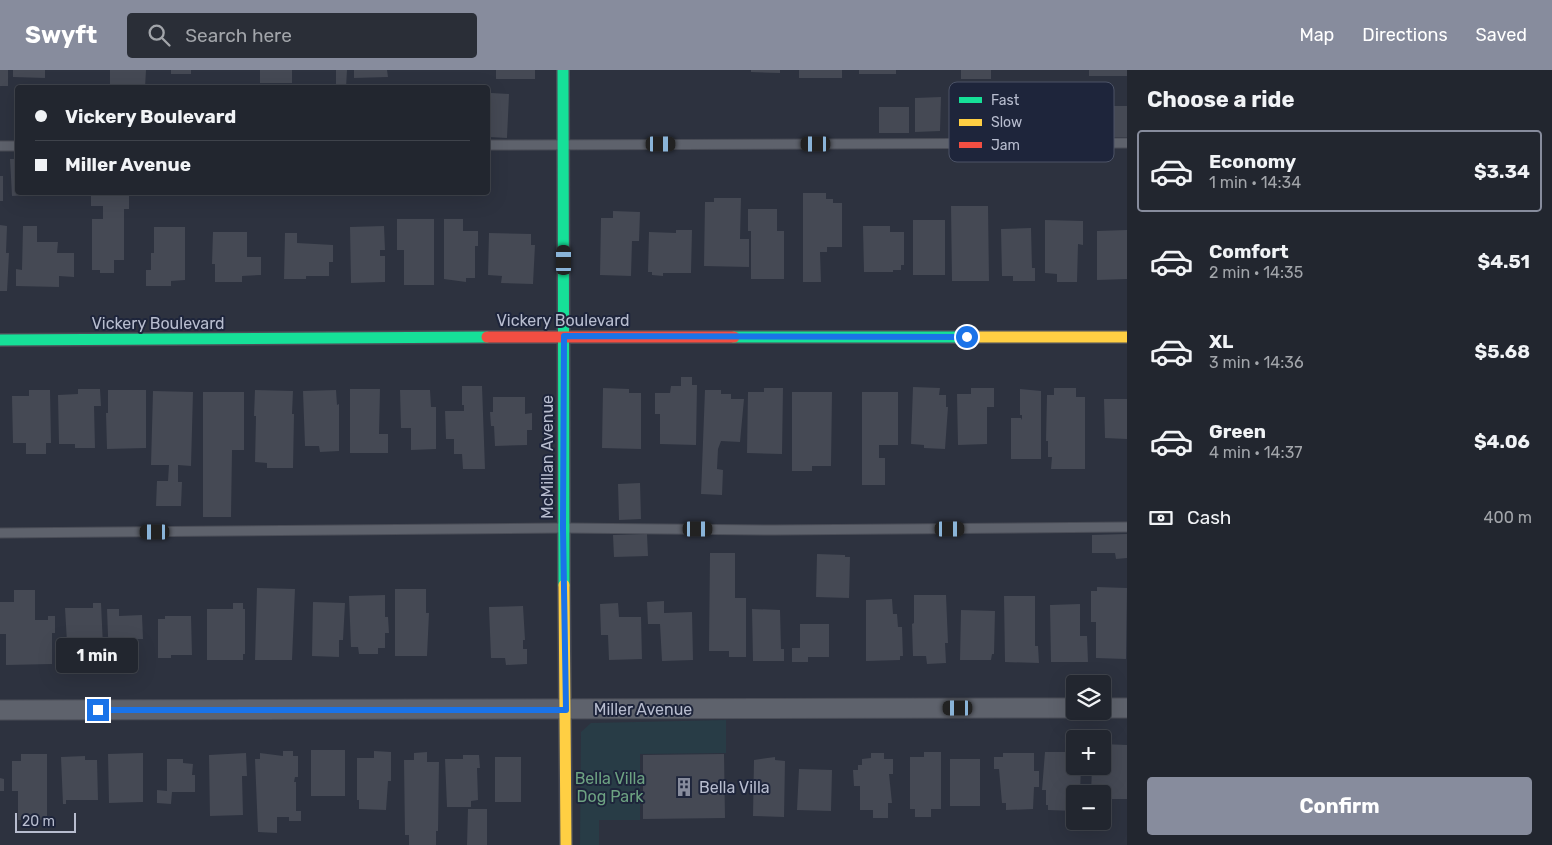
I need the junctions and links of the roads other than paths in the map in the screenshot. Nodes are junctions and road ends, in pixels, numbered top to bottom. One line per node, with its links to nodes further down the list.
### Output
1 (563, 70): 6 (street, McMillan Avenue)
2 (1114, 143): 3 (lane)
3 (1127, 143)
4 (949, 144): 6 (lane)
5 (490, 145): 6 (lane)
6 (564, 145): 9 (street, McMillan Avenue)
7 (0, 146): 8 (lane)
8 (15, 146)
9 (564, 336): 10 (street, Vickery Boulevard); 11 (street, Vickery Boulevard); 13 (street, McMillan Avenue)
10 (1127, 337)
11 (0, 340)
12 (1127, 527): 13 (lane)
13 (563, 528): 14 (lane); 19 (street, McMillan Avenue)
14 (0, 533)
15 (1066, 708): 19 (street, Miller Avenue)
16 (1111, 708): 17 (street)
17 (1127, 708)
18 (0, 710): 19 (street, Miller Avenue)
19 (566, 710): 20 (street, McMillan Avenue)
20 (566, 845)

